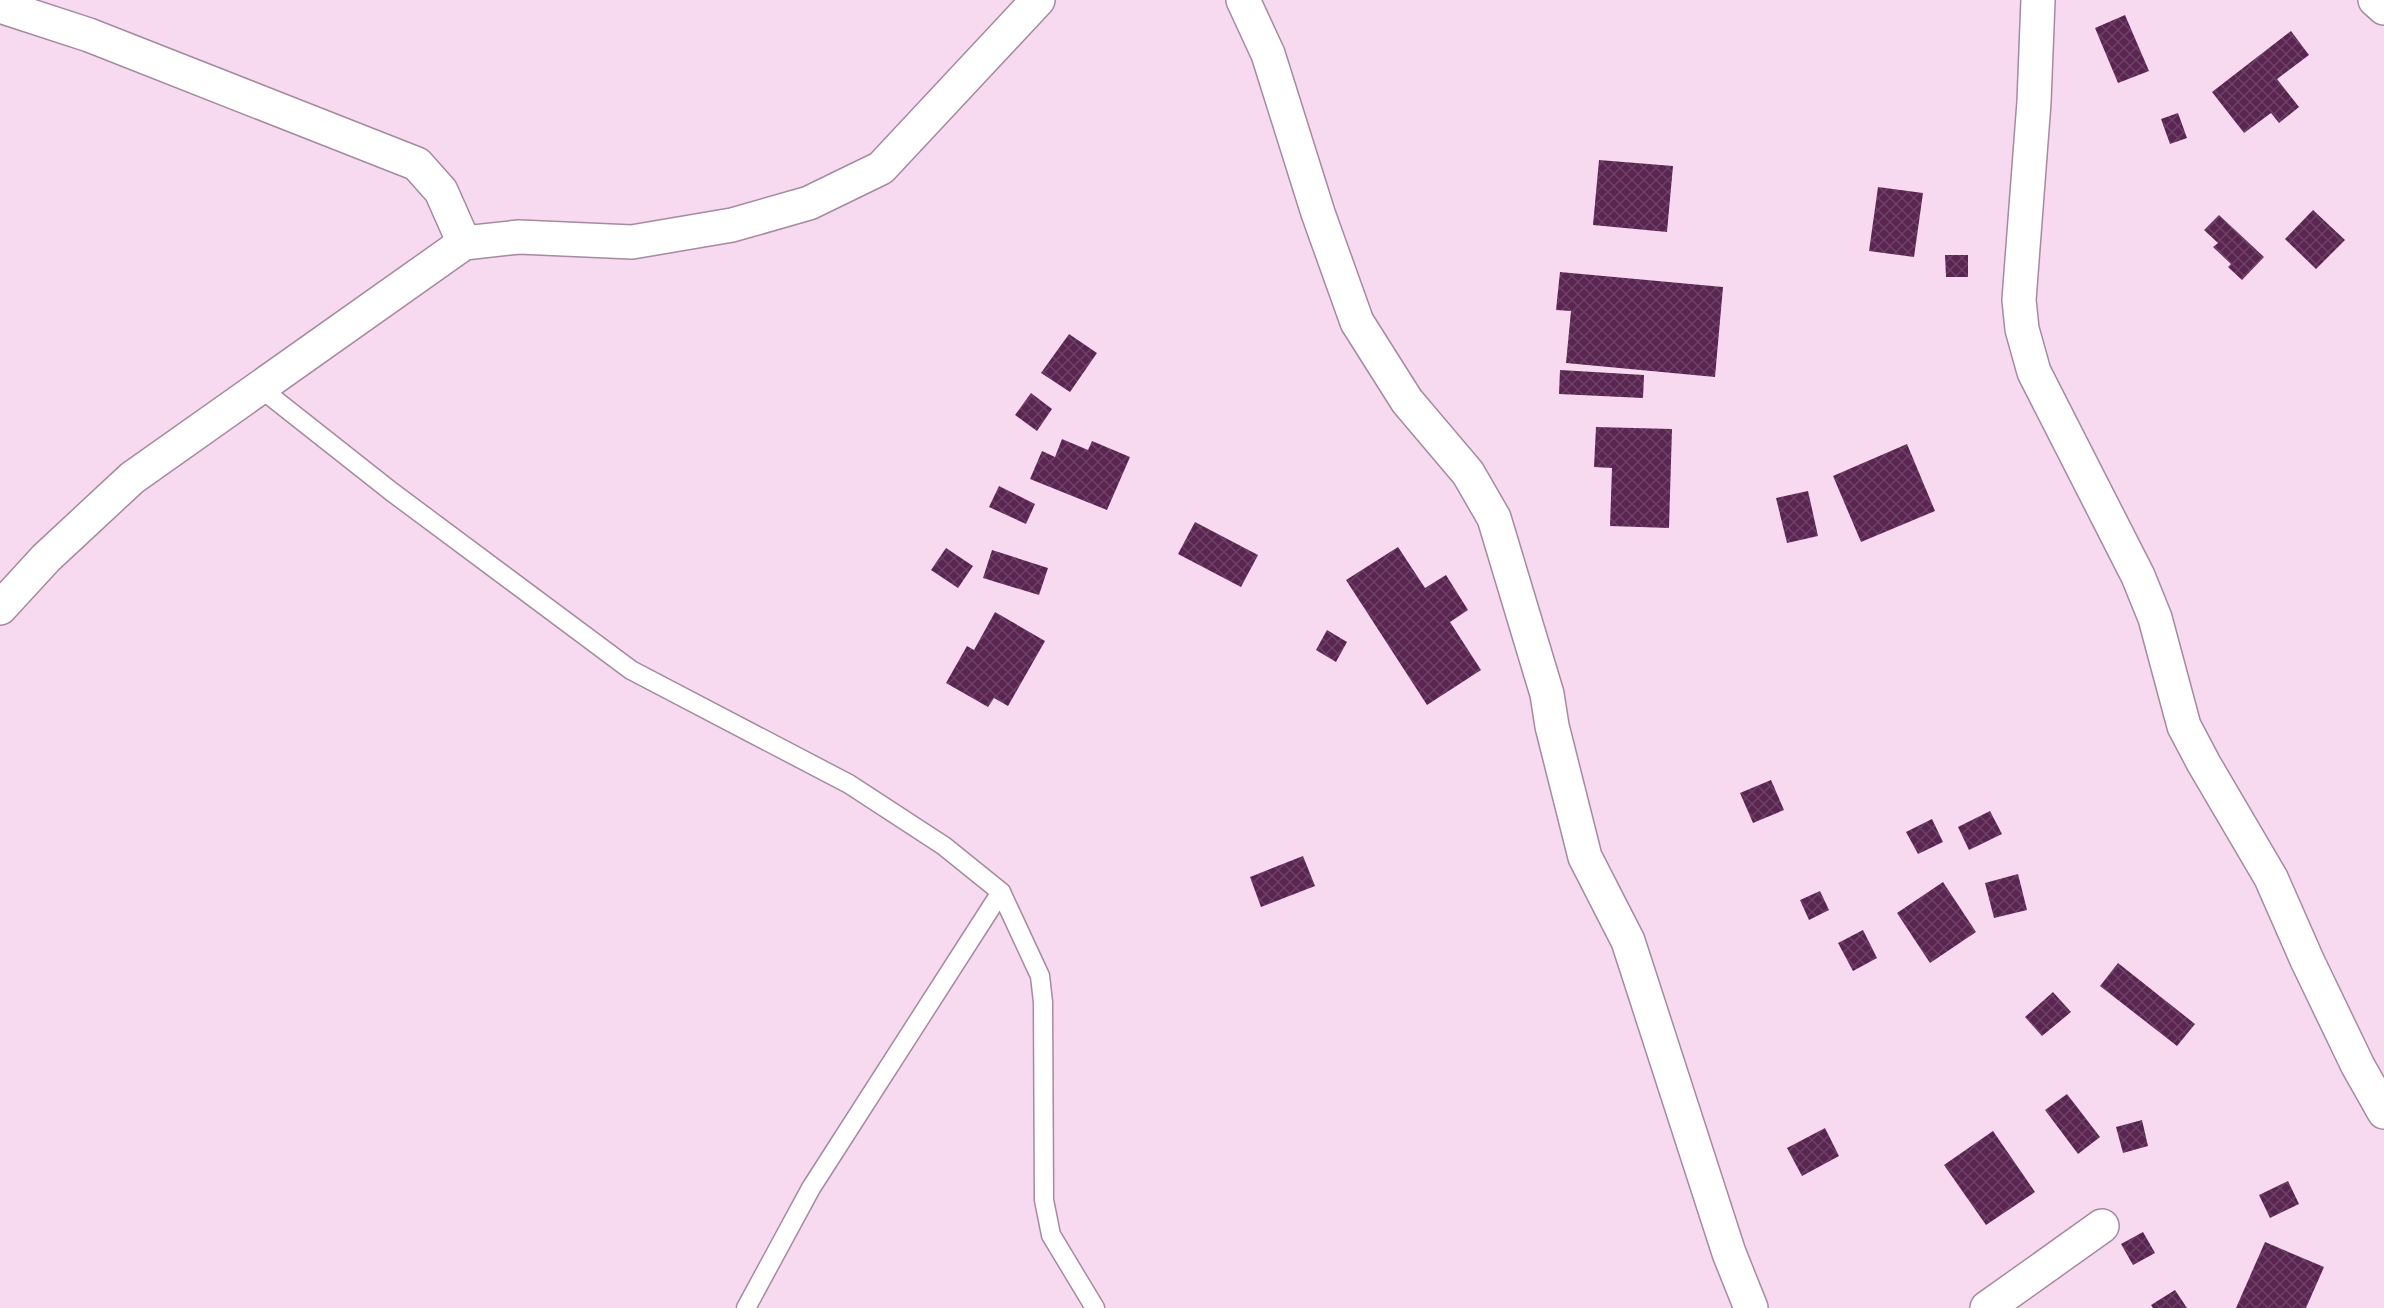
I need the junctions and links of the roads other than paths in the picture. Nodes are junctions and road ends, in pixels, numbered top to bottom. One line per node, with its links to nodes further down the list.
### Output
1 (1038, 0): 7 (street)
2 (1243, 0): 15 (street)
3 (2038, 0): 11 (street)
4 (2375, 0): 6 (street)
5 (0, 6): 7 (street)
6 (2384, 8)
7 (464, 243): 8 (street)
8 (259, 387): 9 (street); 10 (lane)
9 (0, 608)
10 (1000, 892): 13 (lane); 14 (lane)
11 (2384, 1112)
12 (2102, 1226): 16 (street)
13 (746, 1308)
14 (1095, 1308)
15 (1751, 1308)
16 (1987, 1308)

